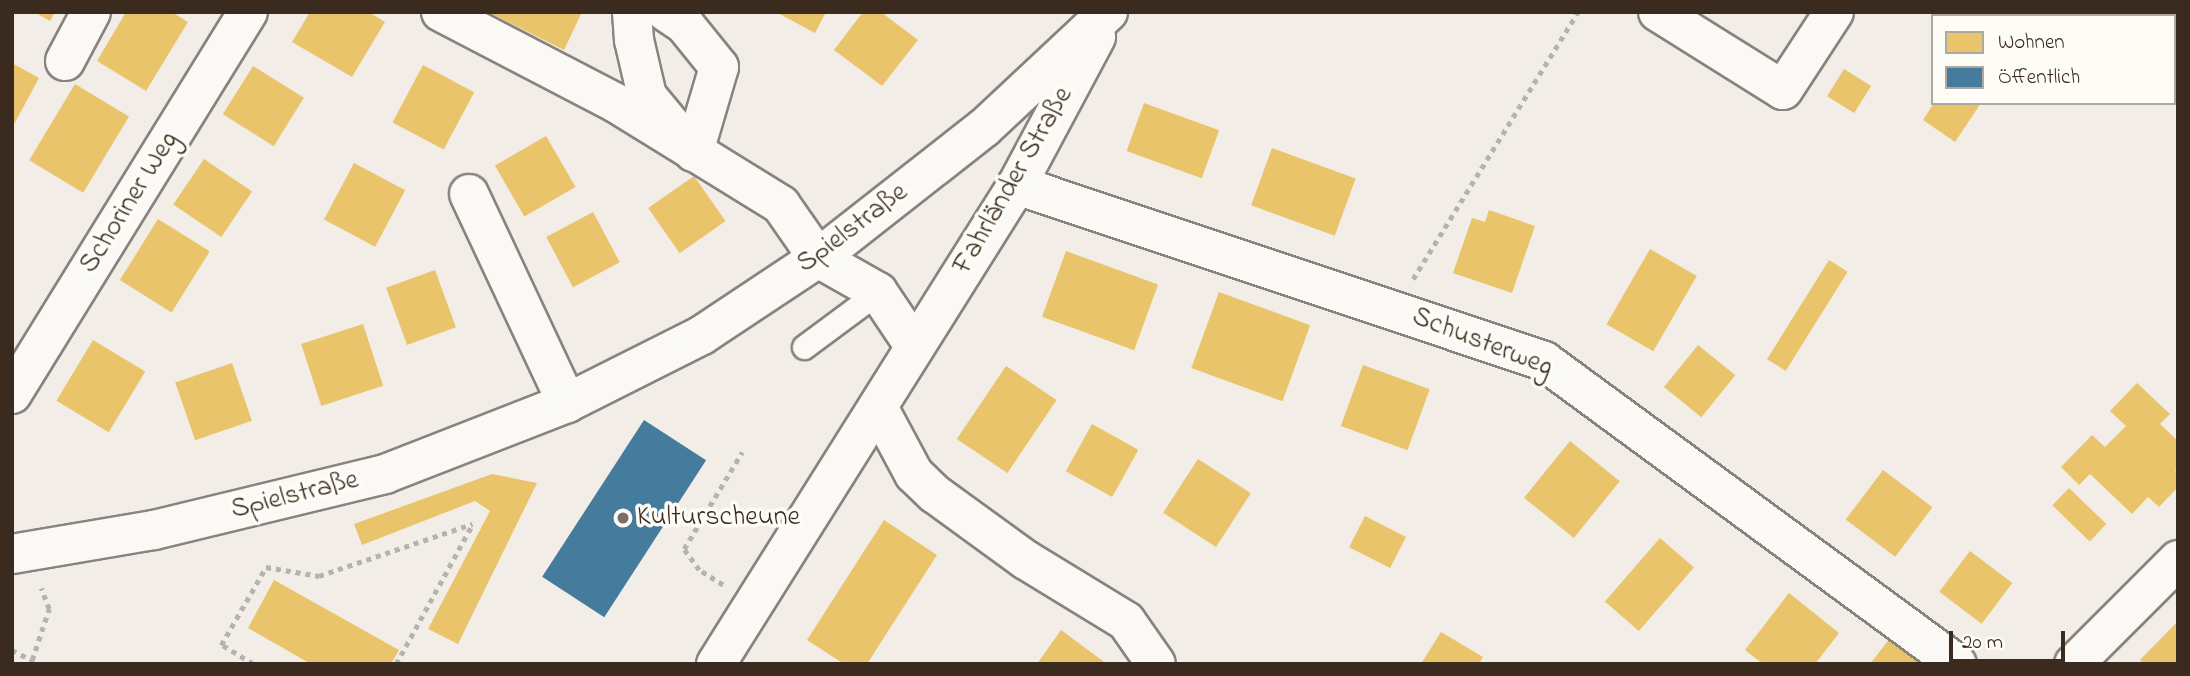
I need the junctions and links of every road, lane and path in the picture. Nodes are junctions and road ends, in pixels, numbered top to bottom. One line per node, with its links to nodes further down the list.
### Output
1 (90, 12): 10 (street)
2 (248, 12): 19 (street, Schoriner Weg)
3 (441, 12): 11 (street)
4 (632, 12): 11 (street)
5 (666, 12): 11 (street)
6 (1108, 12): 12 (street, Fahrländer Straße); 14 (street, Spielstraße)
7 (1578, 12): 16 (path)
8 (1658, 12): 9 (street)
9 (1834, 12)
10 (65, 61)
11 (694, 152): 14 (street)
12 (1017, 185): 16 (street, Schusterweg); 18 (street, Fahrländer Straße)
13 (469, 194): 20 (street)
14 (818, 258): 15 (street); 20 (street, Spielstraße)
15 (878, 292): 17 (lane); 18 (street)
16 (1394, 309): 33 (street, Schusterweg)
17 (804, 347)
18 (915, 347): 21 (street, Fahrländer Straße)
19 (12, 394)
20 (567, 403): 23 (street, Spielstraße)
21 (878, 407): 25 (street, Fahrländer Straße); 32 (street)
22 (742, 452): 25 (path)
23 (22, 553): 27 (path)
24 (2178, 560): 34 (street)
25 (754, 604): 31 (street, Fahrländer Straße)
26 (12, 650): 27 (path)
27 (32, 660): 28 (path)
28 (38, 664)
29 (253, 664): 30 (path)
30 (396, 664)
31 (716, 664)
32 (1156, 664)
33 (1957, 664)
34 (2074, 664)

